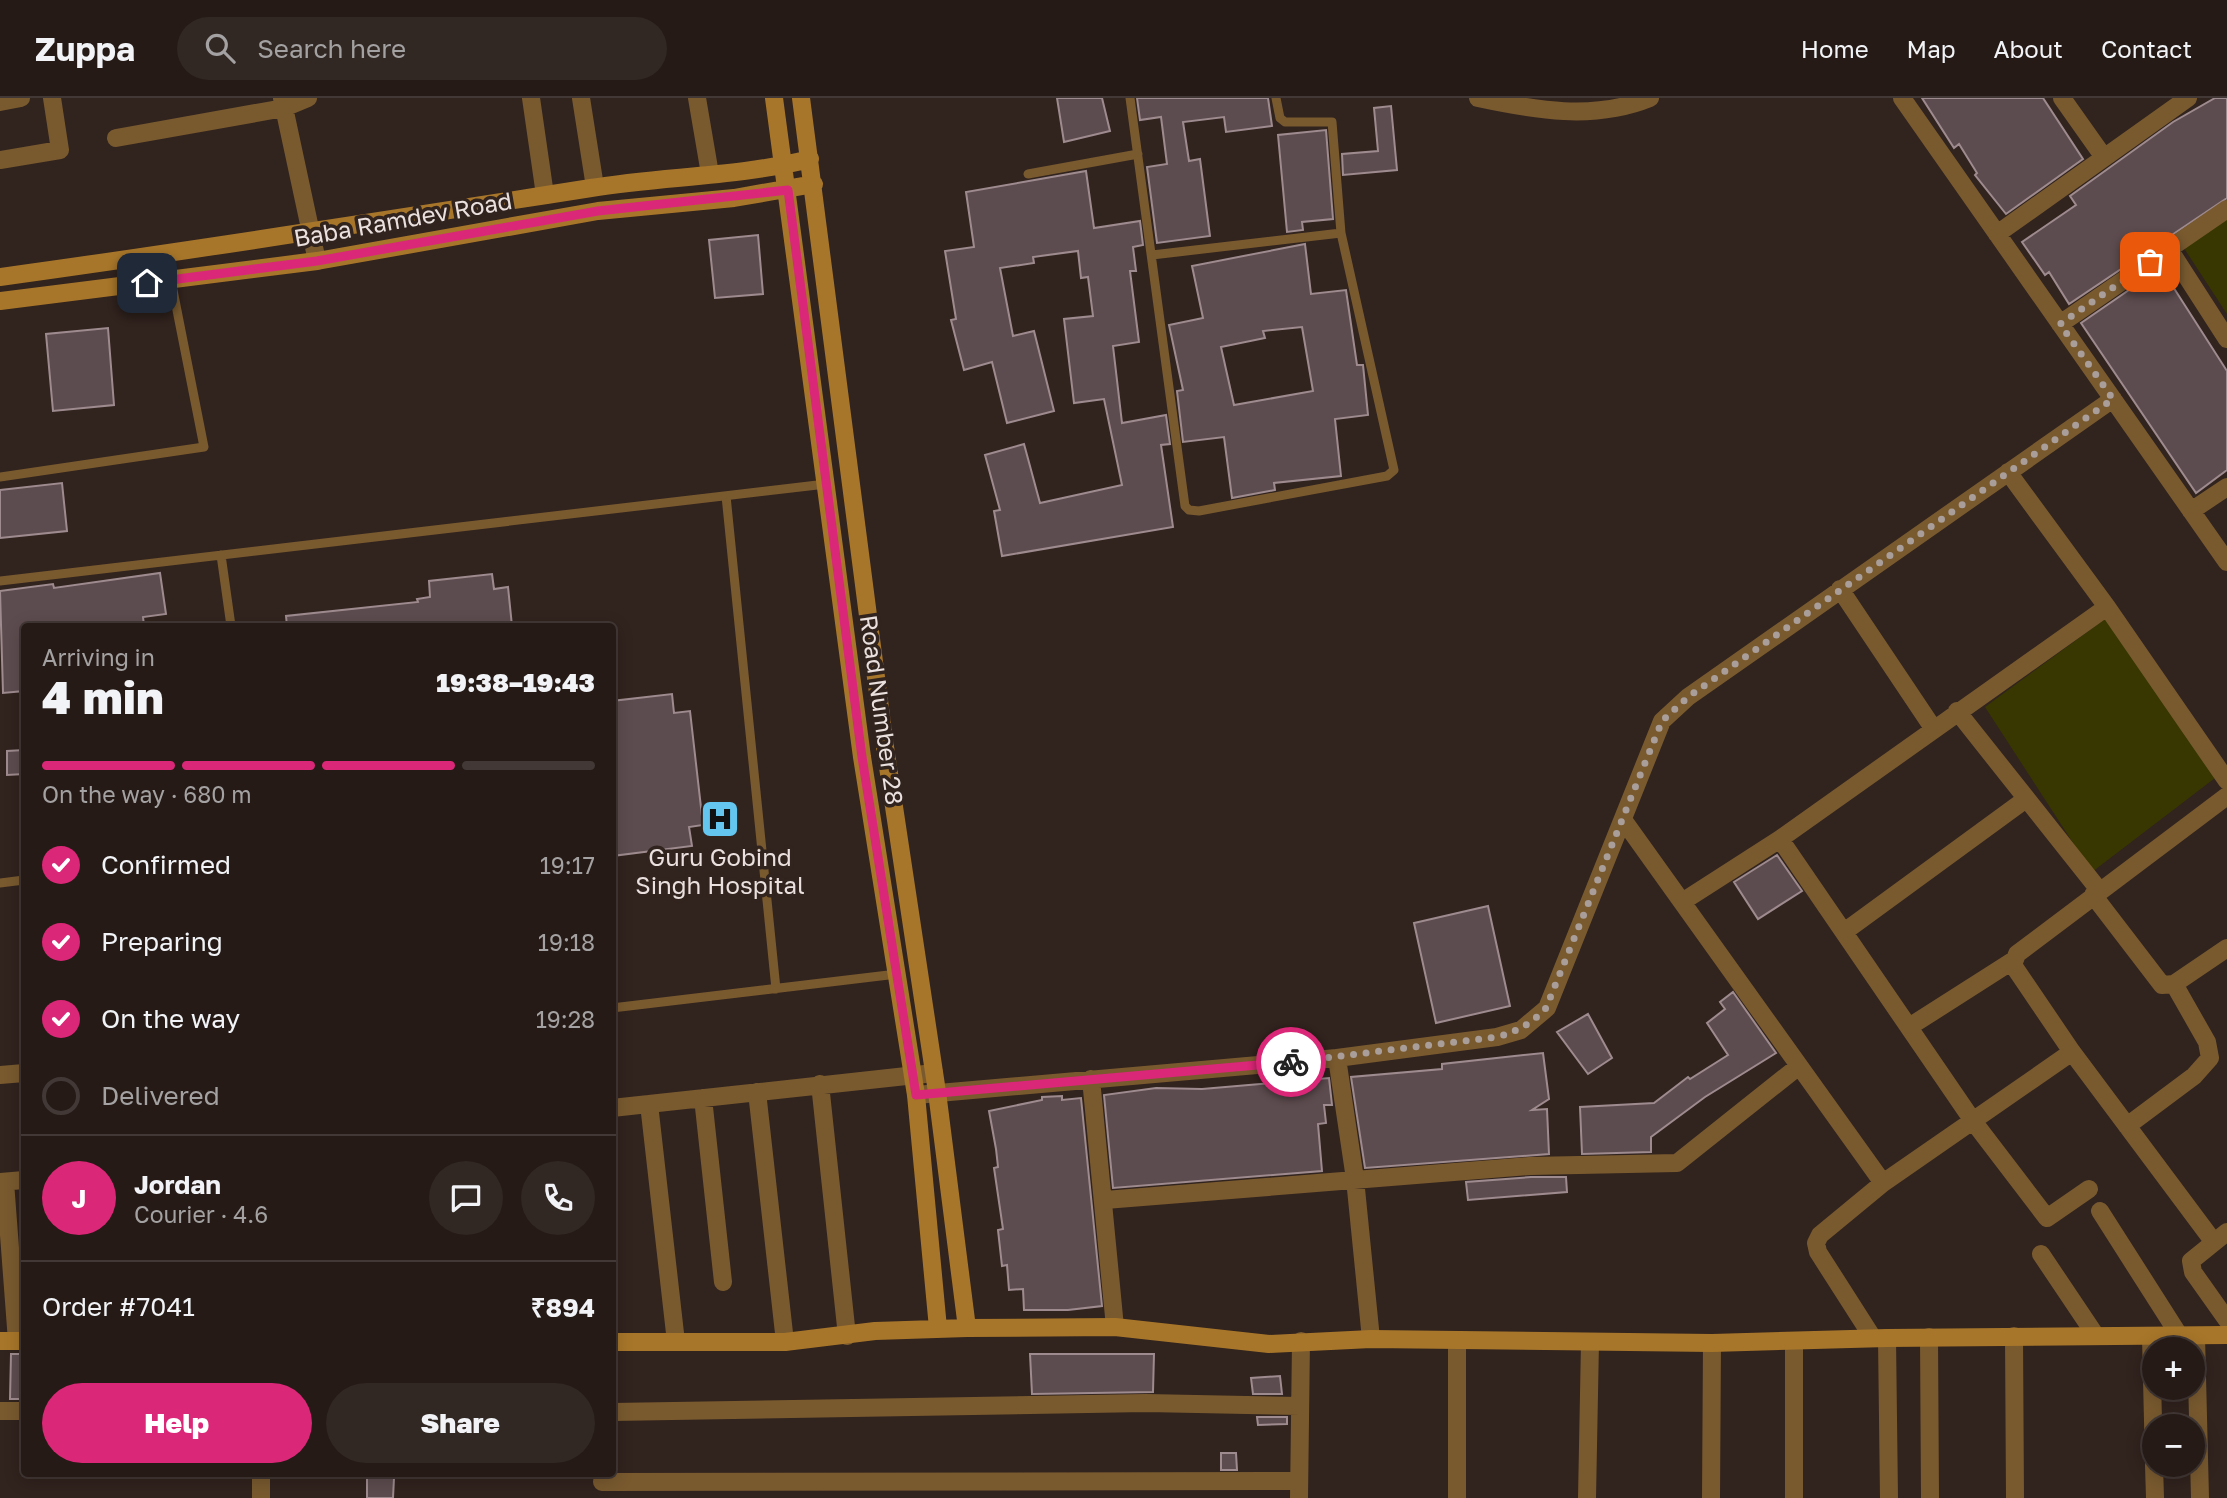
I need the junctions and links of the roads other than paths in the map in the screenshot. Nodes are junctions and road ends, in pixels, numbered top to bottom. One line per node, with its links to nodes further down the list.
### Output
1 (21, 98): 16 (street)
2 (52, 98): 23 (street)
3 (308, 98): 17 (street)
4 (531, 98): 30 (street)
5 (581, 98): 28 (street)
6 (697, 98): 25 (street)
7 (774, 98): 24 (street, Road Number 28)
8 (802, 98): 22 (street, Road Number 28)
9 (1130, 98): 20 (lane)
10 (1276, 98): 32 (lane)
11 (1478, 98): 18 (street)
12 (1650, 98): 18 (street)
13 (1902, 98): 34 (street)
14 (2062, 98): 21 (street)
15 (2188, 98): 21 (street)
16 (0, 102)
17 (283, 103): 19 (street); 33 (street)
18 (1540, 105)
19 (116, 138)
20 (1138, 154): 26 (lane); 36 (lane)
21 (2103, 156): 34 (street)
22 (810, 159): 24 (street); 27 (street, Road Number 28)
23 (0, 160)
24 (784, 165): 25 (street); 29 (street, Road Number 28)
25 (710, 174): 28 (street)
26 (1028, 174)
27 (814, 184): 29 (street, Baba Ramdev Road); 70 (street, Road Number 28)
28 (595, 187): 30 (street)
29 (788, 190): 37 (street, Baba Ramdev Road); 46 (street, Road Number 28)
30 (545, 195): 33 (street)
31 (2227, 209): 35 (street)
32 (1341, 233): 36 (lane); 36 (lane)
33 (311, 234): 37 (street); 38 (street)
34 (1997, 234): 41 (street)
35 (2169, 248): 41 (street); 42 (street)
36 (1152, 255)
37 (317, 261): 39 (street, Baba Ramdev Road)
38 (0, 277)
39 (171, 279): 40 (street, Baba Ramdev Road); 45 (lane)
40 (0, 301)
41 (2060, 324): 43 (street)
42 (2227, 337)
43 (2113, 399): 44 (street); 49 (street)
44 (2008, 472): 53 (street); 54 (street)
45 (0, 477)
46 (826, 484): 48 (lane); 71 (street, Road Number 28)
47 (2227, 487): 49 (street)
48 (726, 496): 50 (lane); 73 (lane)
49 (2191, 511): 51 (street)
50 (221, 555): 52 (lane); 55 (lane)
51 (2227, 562)
52 (0, 581)
53 (1840, 589): 57 (street); 61 (street)
54 (2107, 607): 56 (street); 58 (street)
55 (231, 623)
56 (1957, 711): 57 (street); 60 (street)
57 (1933, 728): 62 (street)
58 (2227, 781)
59 (2227, 796): 65 (street)
60 (2026, 799): 65 (street); 67 (street)
61 (1624, 821): 66 (street); 78 (street)
62 (1780, 839): 66 (street); 67 (street)
63 (21, 880): 64 (lane)
64 (0, 883)
65 (2096, 892): 69 (street); 72 (street)
66 (1682, 902): 79 (street)
67 (1844, 932): 75 (street)
68 (2227, 948): 72 (street)
69 (2014, 960): 75 (street); 77 (street)
70 (918, 970): 71 (street); 81 (street, Road Number 28)
71 (897, 974): 73 (lane); 82 (street, Road Number 28)
72 (2174, 984): 76 (street)
73 (776, 989): 74 (lane)
74 (616, 1008)
75 (1909, 1027): 92 (street)
76 (2219, 1051): 93 (street)
77 (2072, 1052): 92 (street); 93 (street)
78 (1337, 1058): 84 (street); 94 (street)
79 (1799, 1066): 94 (street); 97 (street)
80 (21, 1073): 83 (street)
81 (934, 1073): 82 (street); 87 (street, Road Number 28)
82 (913, 1074): 85 (street); 88 (street, Road Number 28)
83 (0, 1075)
84 (1091, 1079): 87 (street); 99 (street)
85 (820, 1084): 86 (street); 110 (street)
86 (757, 1092): 89 (street); 121 (street)
87 (937, 1092): 88 (street); 107 (street, Road Number 28)
88 (916, 1095): 106 (street, Road Number 28)
89 (703, 1098): 90 (street); 103 (street)
90 (649, 1104): 91 (street); 120 (street)
91 (616, 1108)
92 (1973, 1121): 97 (street); 98 (street)
93 (2127, 1126): 101 (street)
94 (1355, 1179): 99 (street); 116 (street)
95 (21, 1180): 96 (street)
96 (3, 1182): 117 (street)
97 (1883, 1183): 115 (street)
98 (2089, 1189)
99 (1105, 1200): 105 (street)
100 (2100, 1211): 108 (street)
101 (2220, 1237): 104 (street)
102 (2042, 1254): 112 (street)
103 (723, 1282)
104 (2227, 1320)
105 (1115, 1327): 107 (street); 118 (street)
106 (938, 1328): 107 (street); 110 (street)
107 (967, 1328)
108 (2188, 1335): 109 (street); 114 (street); 143 (street)
109 (2227, 1335)
110 (847, 1336): 121 (street)
111 (2014, 1336): 112 (street); 113 (street); 141 (street)
112 (2096, 1336): 114 (street)
113 (1929, 1337): 115 (street); 140 (street)
114 (2151, 1337)
115 (1880, 1338): 123 (street); 139 (street)
116 (1371, 1339): 118 (street); 124 (street)
117 (14, 1341)
118 (1301, 1341): 126 (street)
119 (616, 1342): 120 (street)
120 (676, 1342): 121 (street)
121 (785, 1342)
122 (1590, 1342): 124 (street); 125 (street); 136 (street)
123 (1794, 1342): 125 (street); 138 (street)
124 (1457, 1343): 135 (street)
125 (1712, 1343): 137 (street)
126 (1300, 1406): 129 (street); 133 (street)
127 (0, 1411): 128 (street)
128 (21, 1411)
129 (616, 1412)
130 (261, 1477): 134 (street)
131 (2154, 1477): 142 (street)
132 (602, 1485): 133 (street)
133 (1299, 1489)
134 (261, 1498)
135 (1457, 1498)
136 (1587, 1498)
137 (1711, 1498)
138 (1794, 1498)
139 (1889, 1498)
140 (1930, 1498)
141 (2015, 1498)
142 (2155, 1498)
143 (2200, 1498)

